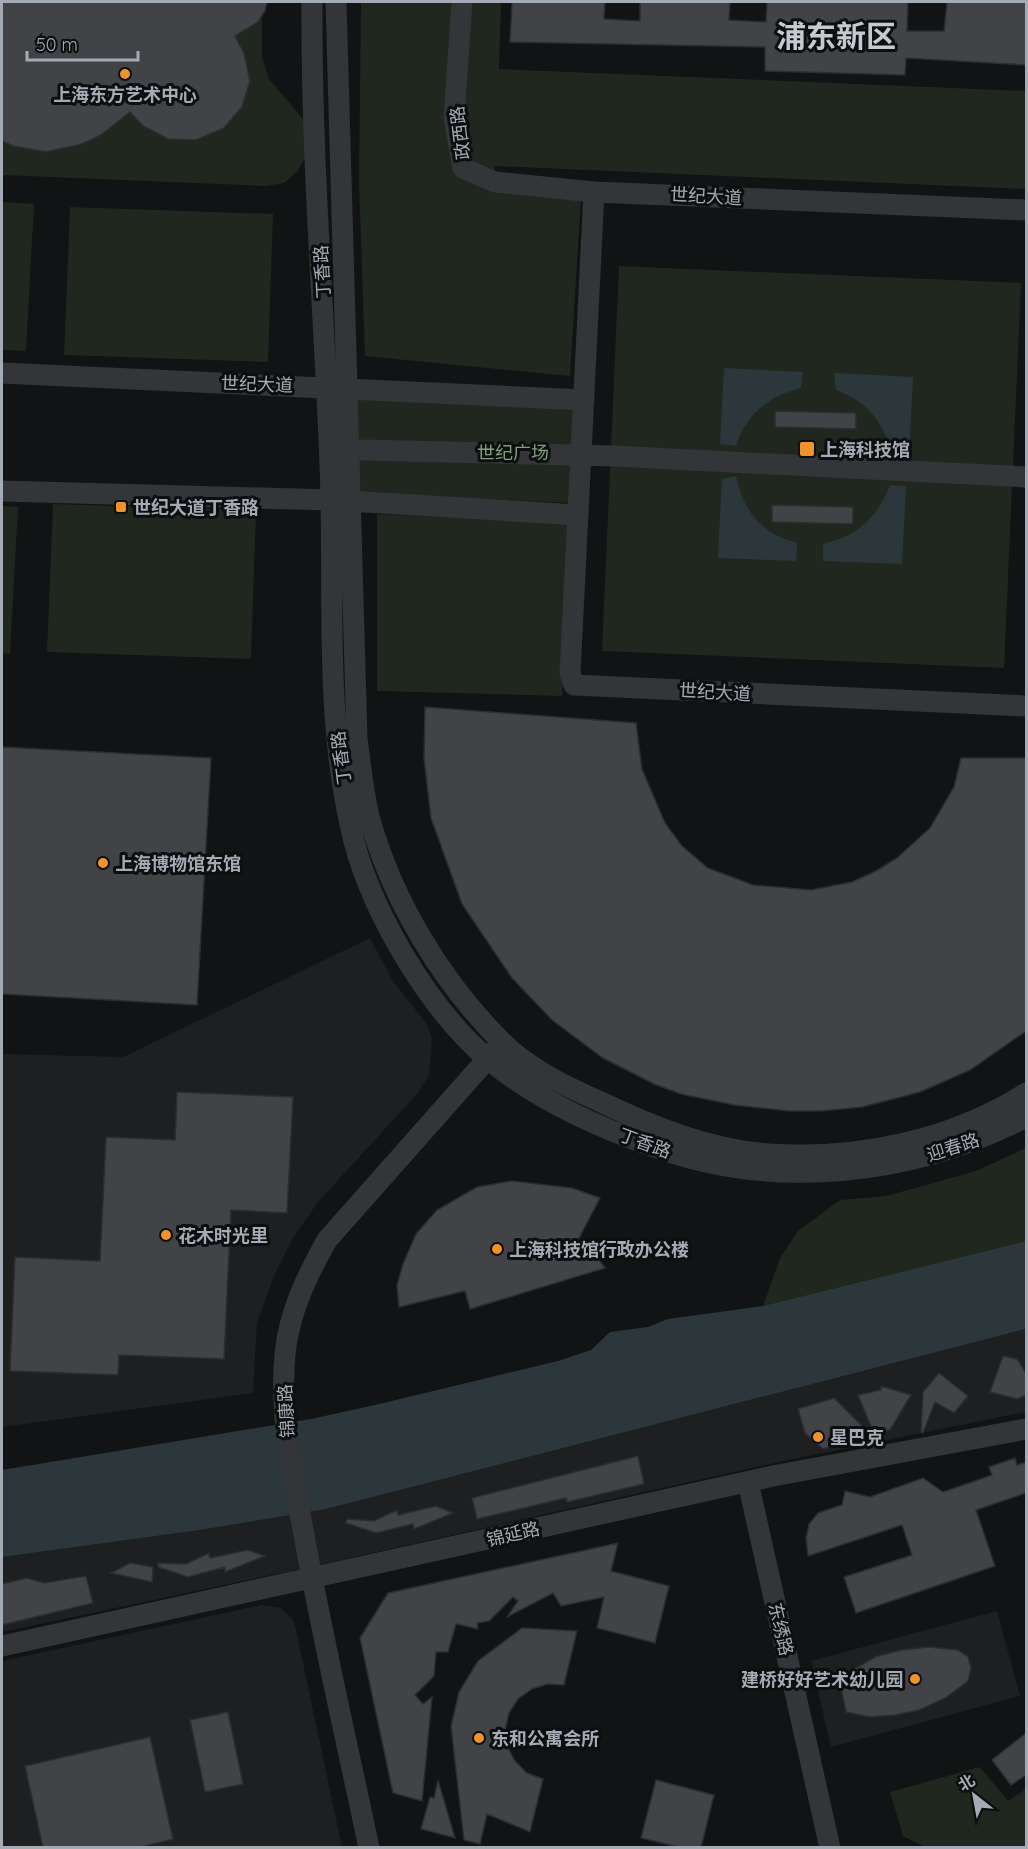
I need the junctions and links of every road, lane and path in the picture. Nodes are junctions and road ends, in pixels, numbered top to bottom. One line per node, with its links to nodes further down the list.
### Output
1 (312, 2): 7 (street, 丁香路)
2 (336, 2): 8 (street, 丁香路)
3 (462, 2): 4 (street, 政西路)
4 (594, 192): 5 (street, 世纪大道); 9 (street, 世纪大道)
5 (1026, 210)
6 (2, 373): 7 (street, 世纪大道)
7 (327, 387): 8 (street, 世纪大道); 14 (street, 丁香路)
8 (348, 388): 9 (street, 世纪大道); 14 (street, 丁香路)
9 (584, 400): 11 (street, 世纪大道)
10 (364, 450): 11 (street)
11 (581, 456): 12 (street); 15 (street, 世纪大道)
12 (1026, 477)
13 (2, 491): 14 (street)
14 (342, 501): 15 (street); 17 (street, 丁香路); 18 (street, 丁香路)
15 (578, 515): 16 (street, 世纪大道)
16 (1026, 706)
17 (502, 1042): 18 (street, 锦康路); 21 (street, 丁香路)
18 (488, 1058): 22 (street, 丁香路); 25 (street, 锦康路)
19 (1026, 1094): 21 (street, 迎春路)
20 (1026, 1117): 22 (street, 迎春路)
21 (888, 1147)
22 (876, 1167)
23 (1026, 1429): 24 (street, 锦延路)
24 (748, 1482): 25 (street, 锦延路); 28 (street, 东绣路)
25 (312, 1579): 26 (street, 锦延路); 27 (street, 锦康路)
26 (2, 1646)
27 (369, 1848)
28 (830, 1848)

